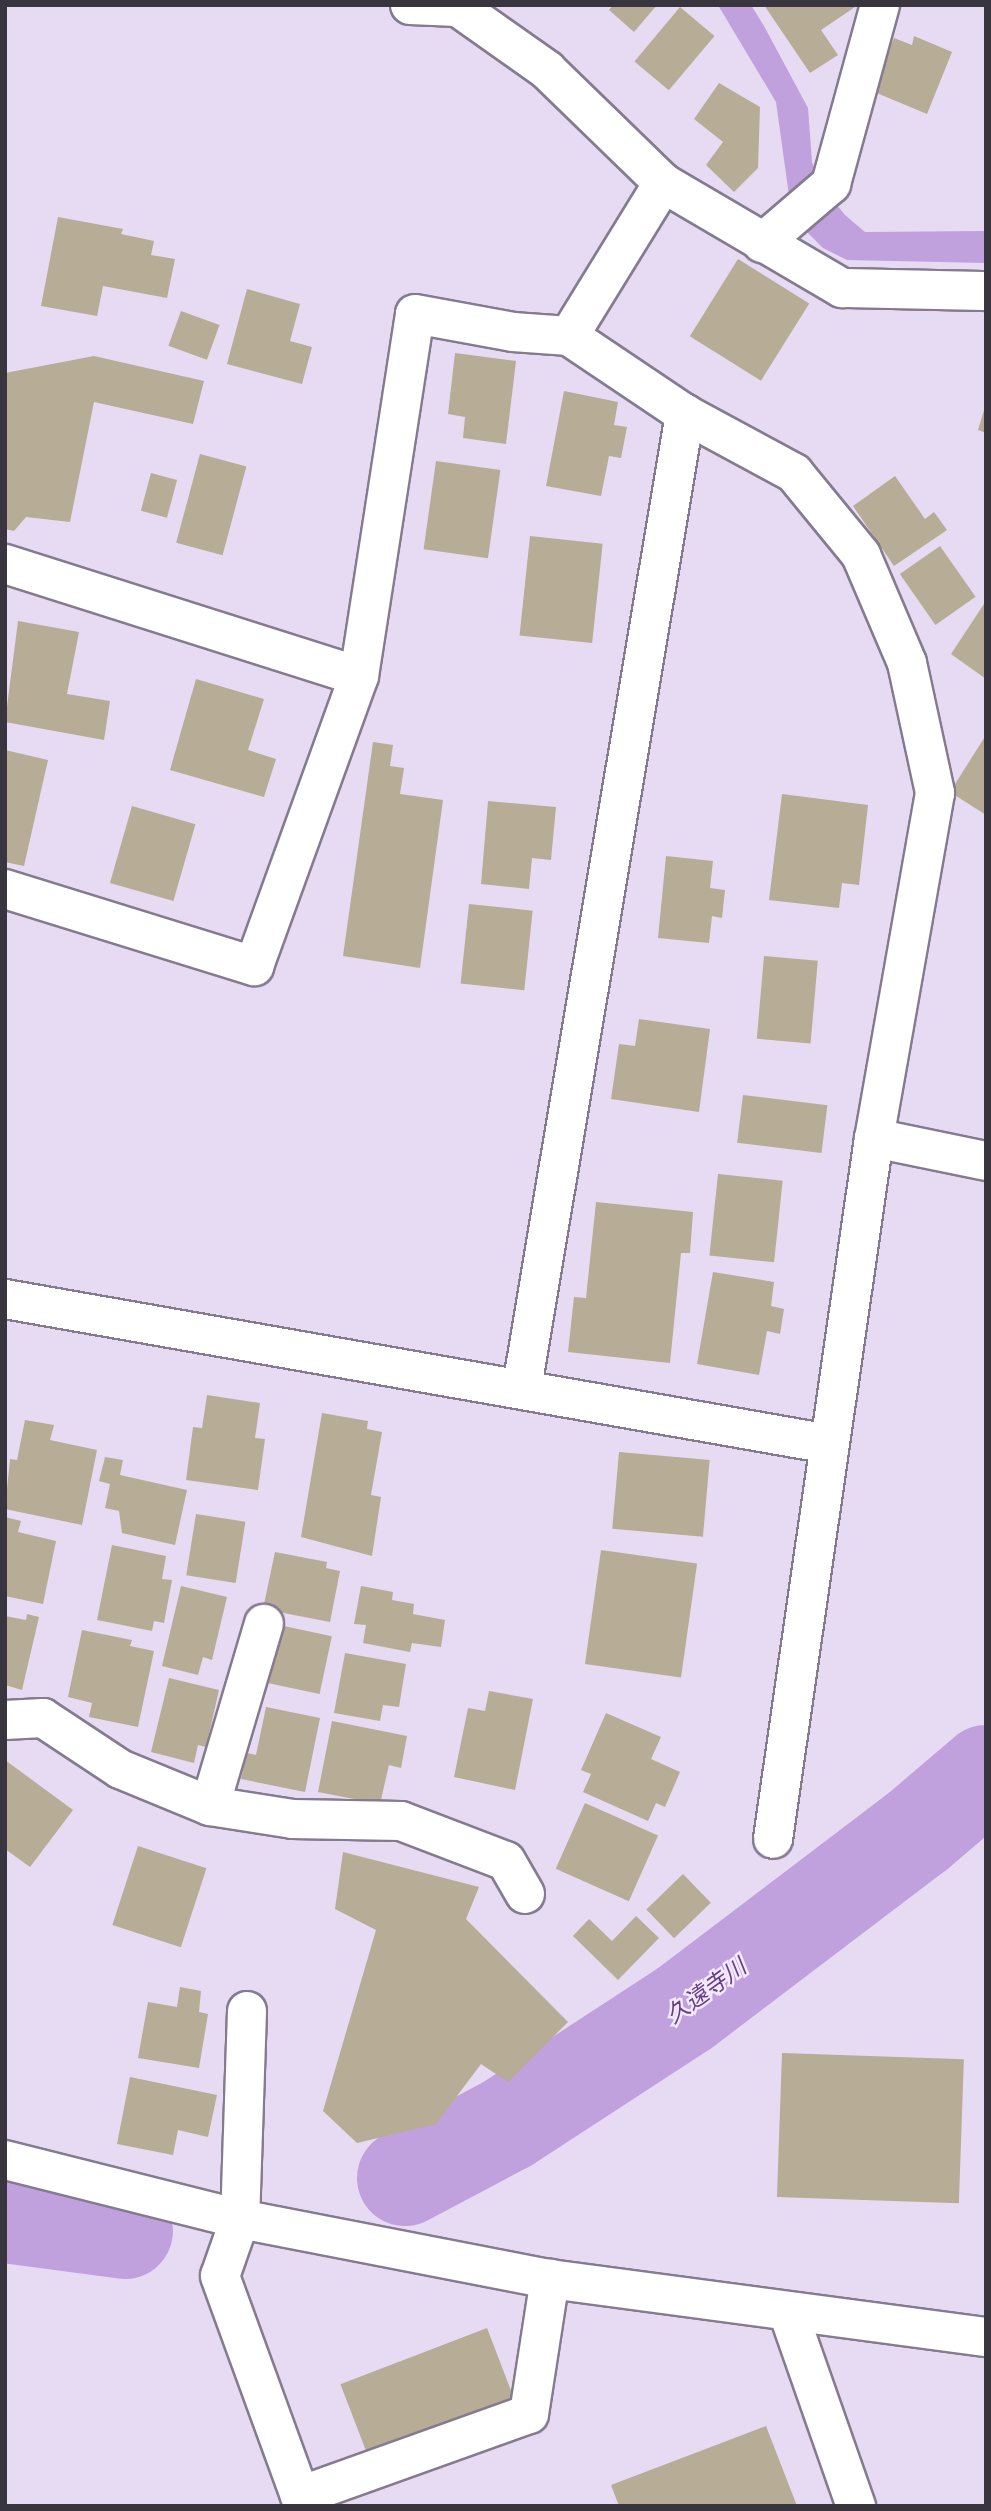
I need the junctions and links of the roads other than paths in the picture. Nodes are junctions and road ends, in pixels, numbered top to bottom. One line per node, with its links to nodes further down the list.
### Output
1 (410, 5): 3 (street)
2 (880, 5): 5 (street)
3 (456, 6): 4 (street)
4 (663, 183): 5 (street); 7 (street)
5 (773, 234): 6 (street)
6 (986, 291)
7 (569, 336): 8 (street); 10 (street)
8 (685, 414): 12 (street); 15 (street)
9 (5, 564): 10 (street)
10 (359, 676): 11 (street)
11 (5, 889)
12 (874, 1138): 13 (street); 16 (street)
13 (986, 1161)
14 (5, 1299): 15 (street)
15 (523, 1387): 16 (street)
16 (829, 1444): 20 (street)
17 (264, 1624): 19 (street)
18 (5, 1720): 19 (street)
19 (210, 1806): 21 (street)
20 (773, 1839)
21 (525, 1894)
22 (247, 2011): 24 (street)
23 (5, 2160): 24 (street)
24 (240, 2219): 25 (street); 25 (street)
25 (550, 2279): 26 (street)
26 (788, 2312): 27 (street); 28 (street)
27 (986, 2337)
28 (856, 2506)

